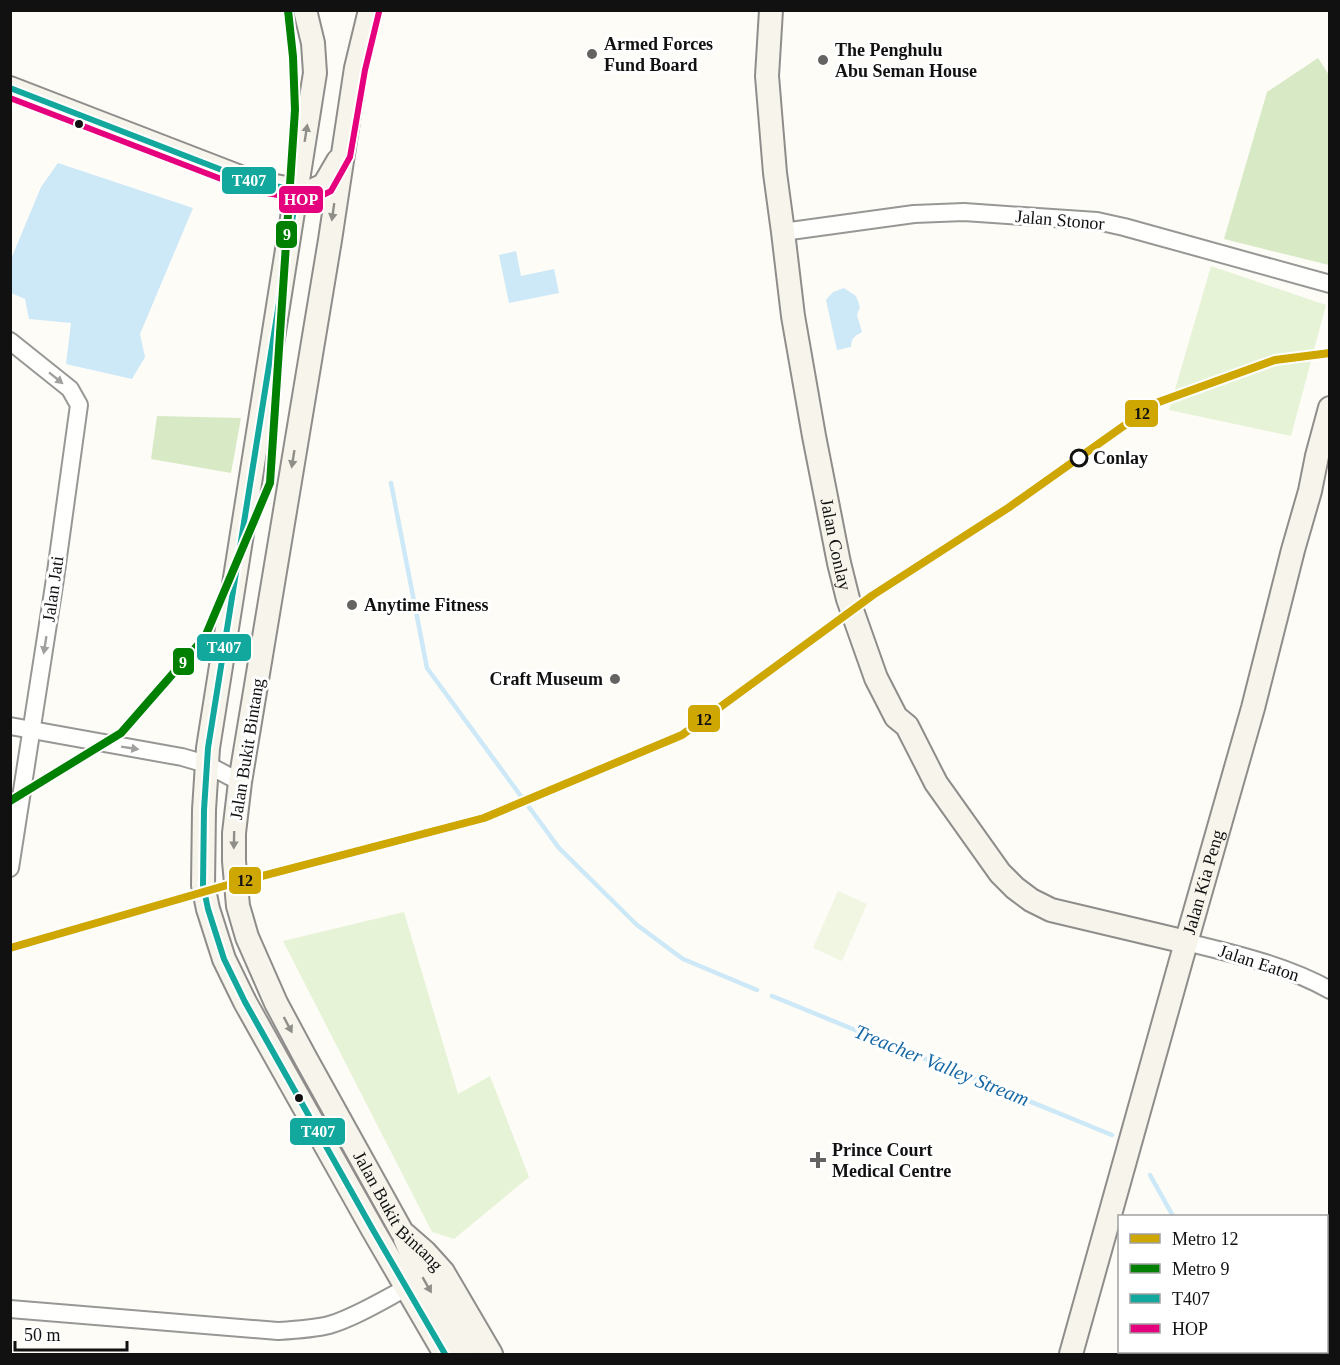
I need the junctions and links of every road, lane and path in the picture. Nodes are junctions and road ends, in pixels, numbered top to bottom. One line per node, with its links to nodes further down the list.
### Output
1 (305, 10): 6 (main road, Jalan Bukit Bintang, one-way to 1)
2 (771, 10): 7 (main road, Jalan Conlay)
3 (368, 16): 5 (main road, Jalan Bukit Bintang)
4 (10, 88): 6 (main road)
5 (342, 154): 6 (main road); 14 (main road, Jalan Bukit Bintang, one-way to 14)
6 (297, 190): 13 (main road, Jalan Bukit Bintang)
7 (783, 232): 8 (street, Jalan Stonor); 16 (main road, Jalan Conlay)
8 (1329, 284)
9 (10, 341): 12 (street, Jalan Jati, one-way to 12)
10 (1329, 408): 16 (main road, Jalan Kia Peng)
11 (10, 726): 12 (street)
12 (32, 730): 13 (street, one-way to 13); 15 (street, Jalan Jati)
13 (206, 764): 14 (street); 19 (main road, Jalan Bukit Bintang)
14 (240, 782): 18 (main road, Jalan Bukit Bintang, one-way to 18)
15 (10, 868)
16 (1186, 942): 17 (street, Jalan Eaton); 24 (main road, Jalan Kia Peng)
17 (1329, 990)
18 (402, 1232): 22 (main road, one-way to 22); 23 (main road, Jalan Bukit Bintang)
19 (406, 1288): 20 (street); 21 (main road, Jalan Bukit Bintang)
20 (10, 1309)
21 (445, 1354)
22 (467, 1354)
23 (491, 1354)
24 (1071, 1354)

